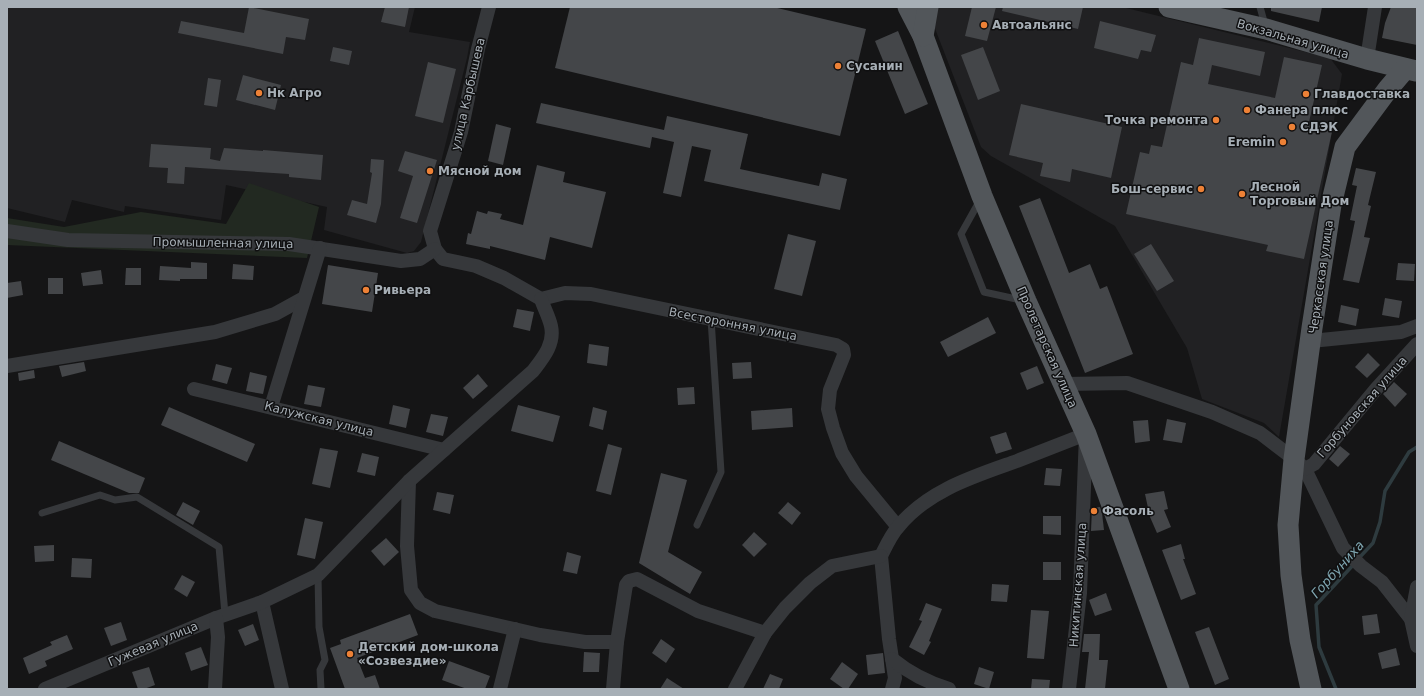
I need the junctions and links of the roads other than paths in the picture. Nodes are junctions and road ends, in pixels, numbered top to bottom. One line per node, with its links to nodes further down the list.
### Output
1 (489, 7): 14 (street, улица Карбышева)
2 (908, 7): 8 (main road, Пролетарская улица)
3 (928, 7): 8 (main road)
4 (1169, 7): 7 (main road, Вокзальная улица)
5 (1260, 7): 7 (lane)
6 (1375, 7): 9 (street)
7 (1266, 29): 9 (main road, Вокзальная улица)
8 (923, 36): 11 (main road, Пролетарская улица)
9 (1367, 60): 10 (main road, Вокзальная улица)
10 (1411, 70): 20 (main road, Черкасская улица)
11 (982, 196): 17 (main road, Пролетарская улица); 17 (lane)
12 (7, 231): 13 (street, Промышленная улица)
13 (320, 248): 14 (street, Промышленная улица); 15 (street)
14 (435, 249): 16 (street)
15 (304, 298): 22 (street); 25 (street)
16 (541, 299): 18 (street, Всесторонняя улица); 27 (street)
17 (1026, 301): 23 (main road, Пролетарская улица)
18 (711, 319): 31 (lane); 32 (street, Всесторонняя улица)
19 (1417, 326): 20 (street)
20 (1311, 341): 28 (main road, Черкасская улица)
21 (1417, 344): 28 (street, Горбуновская улица)
22 (7, 366)
23 (1064, 384): 26 (main road, Пролетарская улица); 28 (street)
24 (194, 388): 25 (street, Калужская улица)
25 (271, 407): 27 (street, Калужская улица)
26 (1086, 434): 32 (street); 53 (street, Никитинская улица); 54 (main road, Пролетарская улица)
27 (444, 450): 29 (street)
28 (1299, 464): 38 (street); 55 (main road, Черкасская улица)
29 (409, 481): 34 (street); 39 (street)
30 (42, 512): 37 (lane)
31 (697, 525)
32 (898, 527): 33 (street)
33 (881, 556): 40 (street); 43 (street)
34 (318, 575): 36 (street); 47 (lane)
35 (1417, 588): 38 (street)
36 (262, 602): 37 (street, Гужевая улица); 46 (street)
37 (220, 616): 44 (street, Гужевая улица); 45 (street)
38 (1411, 619): 42 (street)
39 (516, 630): 41 (street); 48 (street)
40 (765, 633): 41 (street); 50 (street)
41 (617, 642): 49 (street)
42 (1417, 646)
43 (892, 659): 51 (street); 52 (street)
44 (45, 689)
45 (215, 689)
46 (282, 689)
47 (321, 689)
48 (500, 689)
49 (613, 689)
50 (735, 689)
51 (892, 689)
52 (949, 689)
53 (1069, 689)
54 (1179, 689)
55 (1311, 689)

